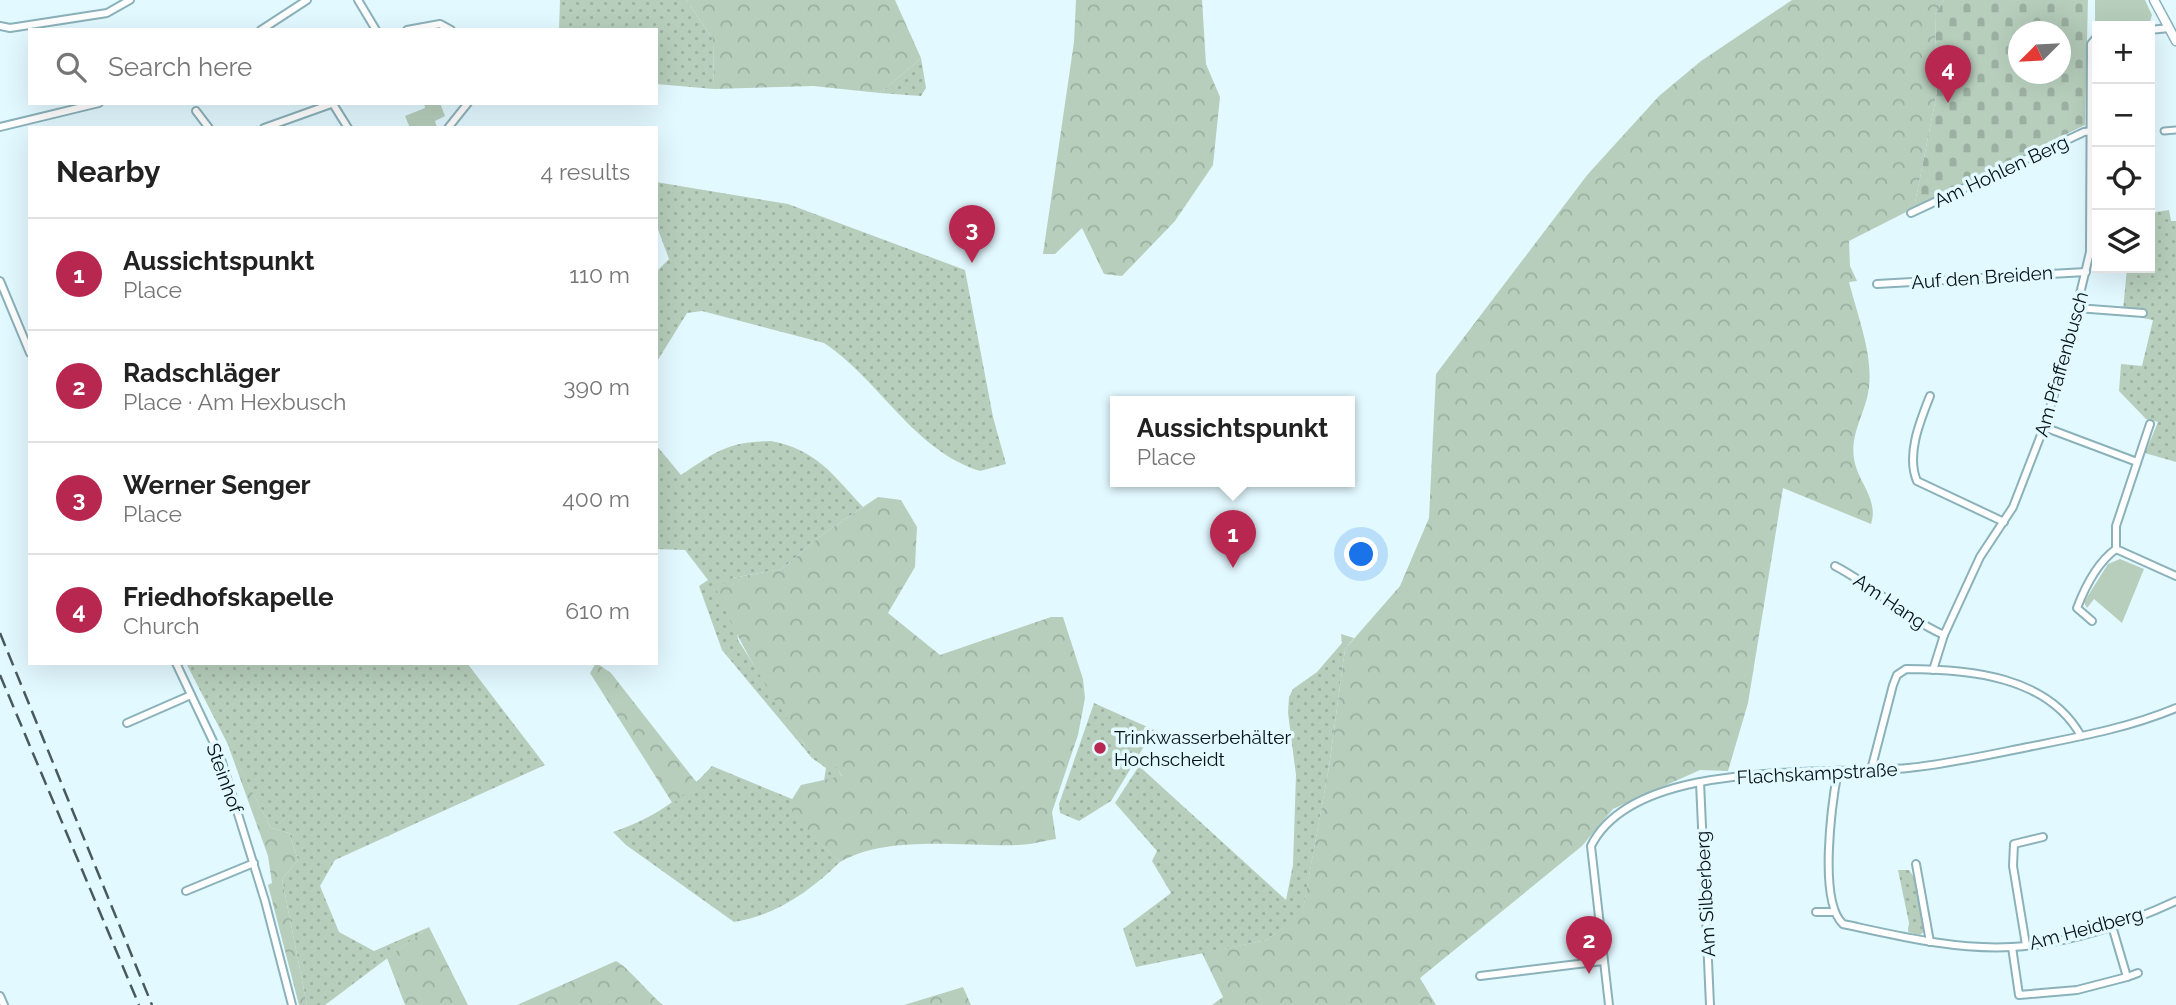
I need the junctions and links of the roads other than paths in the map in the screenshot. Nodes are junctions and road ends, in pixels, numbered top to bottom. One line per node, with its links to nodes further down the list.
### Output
1 (130, 0): 5 (street)
2 (307, 0): 6 (street)
3 (358, 0): 7 (street)
4 (2154, 0): 11 (street)
5 (0, 26)
6 (264, 28)
7 (375, 28)
8 (418, 28): 9 (street)
9 (447, 28)
10 (2155, 31): 11 (street)
11 (2173, 34)
12 (2092, 43): 24 (street, Am Pfaffenbusch)
13 (91, 105): 22 (street)
14 (331, 105): 19 (street)
15 (335, 105): 20 (street)
16 (466, 105): 21 (street)
17 (196, 111): 18 (street)
18 (207, 126)
19 (270, 126)
20 (347, 126)
21 (450, 126)
22 (0, 127)
23 (2176, 130): 25 (street)
24 (2092, 131): 26 (street, Am Hohlen Berg); 27 (street, Am Pfaffenbusch)
25 (2164, 131)
26 (1911, 213)
27 (2086, 272): 29 (street, Auf den Breiden); 30 (street, Am Pfaffenbusch)
28 (0, 281): 32 (street)
29 (1877, 284)
30 (2077, 307): 31 (street); 35 (street, Am Pfaffenbusch)
31 (2143, 313)
32 (28, 347)
33 (1930, 396): 37 (street)
34 (2150, 424): 36 (street)
35 (2044, 427): 36 (street); 37 (street, Am Pfaffenbusch)
36 (2137, 462): 38 (street)
37 (2004, 522): 42 (street, Am Pfaffenbusch)
38 (2116, 549): 40 (street); 41 (street)
39 (1835, 566): 42 (street, Am Hang)
40 (2176, 576)
41 (2091, 621)
42 (1944, 635): 44 (street, Am Pfaffenbusch)
43 (177, 665): 45 (street, Steinhof)
44 (1933, 670): 48 (street); 50 (street)
45 (191, 695): 47 (street); 53 (street, Steinhof)
46 (2176, 708): 48 (street, Flachskampstraße)
47 (127, 723)
48 (2081, 736): 50 (street, Flachskampstraße)
49 (1838, 770): 50 (street, Flachskampstraße); 51 (street, Flachskampstraße); 58 (street)
50 (1871, 770)
51 (1700, 782): 63 (street, Flachskampstraße); 71 (street, Am Silberberg)
52 (2043, 837): 61 (street)
53 (254, 863): 55 (street); 69 (street, Steinhof)
54 (1916, 864): 60 (street)
55 (186, 891)
56 (2176, 901): 59 (street, Am Heidberg)
57 (1816, 912): 58 (street, Am Heidberg)
58 (1834, 912): 60 (street, Am Heidberg)
59 (2112, 926): 61 (street, Am Heidberg); 66 (street)
60 (1930, 942): 62 (street, Am Heidberg)
61 (2026, 945): 62 (street, Am Heidberg)
62 (2012, 947): 66 (street)
63 (1604, 961): 65 (street); 70 (street, Flachskampstraße)
64 (2138, 973): 66 (street)
65 (1480, 976)
66 (2127, 977)
67 (0, 996): 68 (street)
68 (4, 1005)
69 (292, 1005)
70 (1609, 1005)
71 (1710, 1005)

